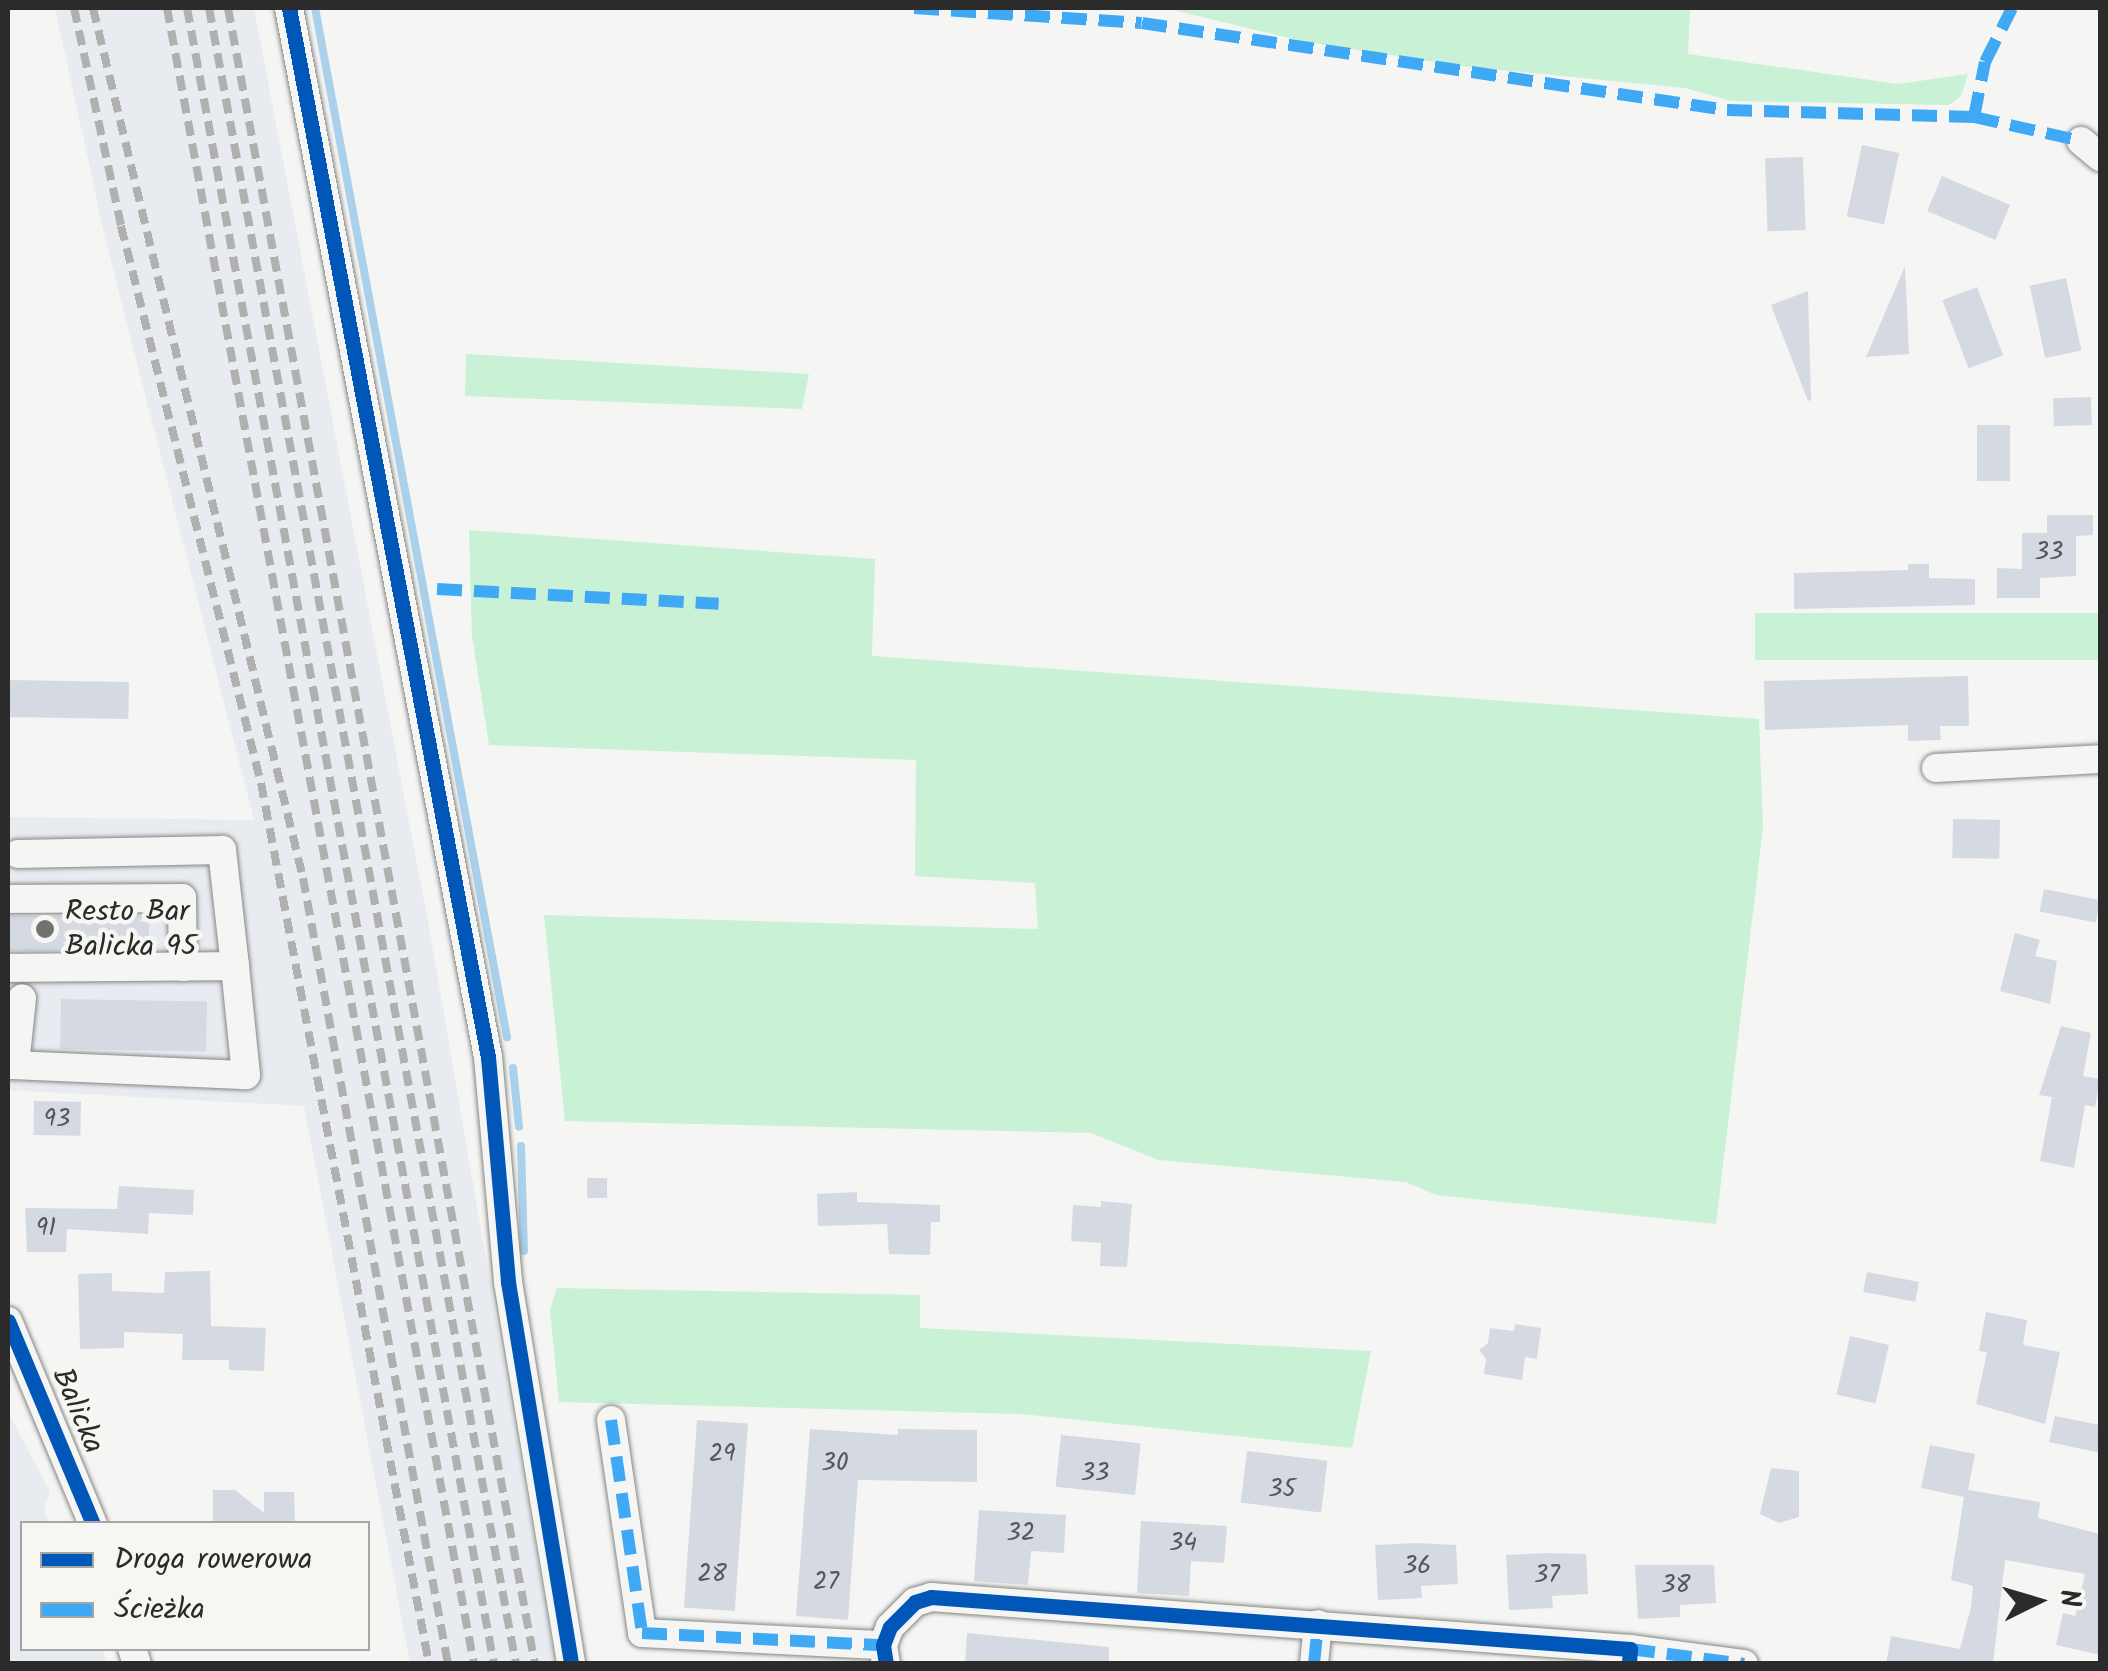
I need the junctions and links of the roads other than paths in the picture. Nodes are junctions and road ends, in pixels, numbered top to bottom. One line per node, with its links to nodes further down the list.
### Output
1 (289, 8): 17 (street)
2 (2100, 759): 3 (street)
3 (1936, 768)
4 (18, 854): 6 (street)
5 (8, 899): 7 (street)
6 (235, 966): 7 (street); 10 (street)
7 (183, 967): 8 (street)
8 (8, 968)
9 (22, 998): 10 (street)
10 (11, 1065)
11 (8, 1321): 13 (street, Balicka)
12 (611, 1420): 15 (street)
13 (91, 1521)
14 (1318, 1624): 15 (street); 16 (street); 18 (street)
15 (885, 1654)
16 (1630, 1656): 19 (street)
17 (570, 1664)
18 (1314, 1664)
19 (1744, 1664)

